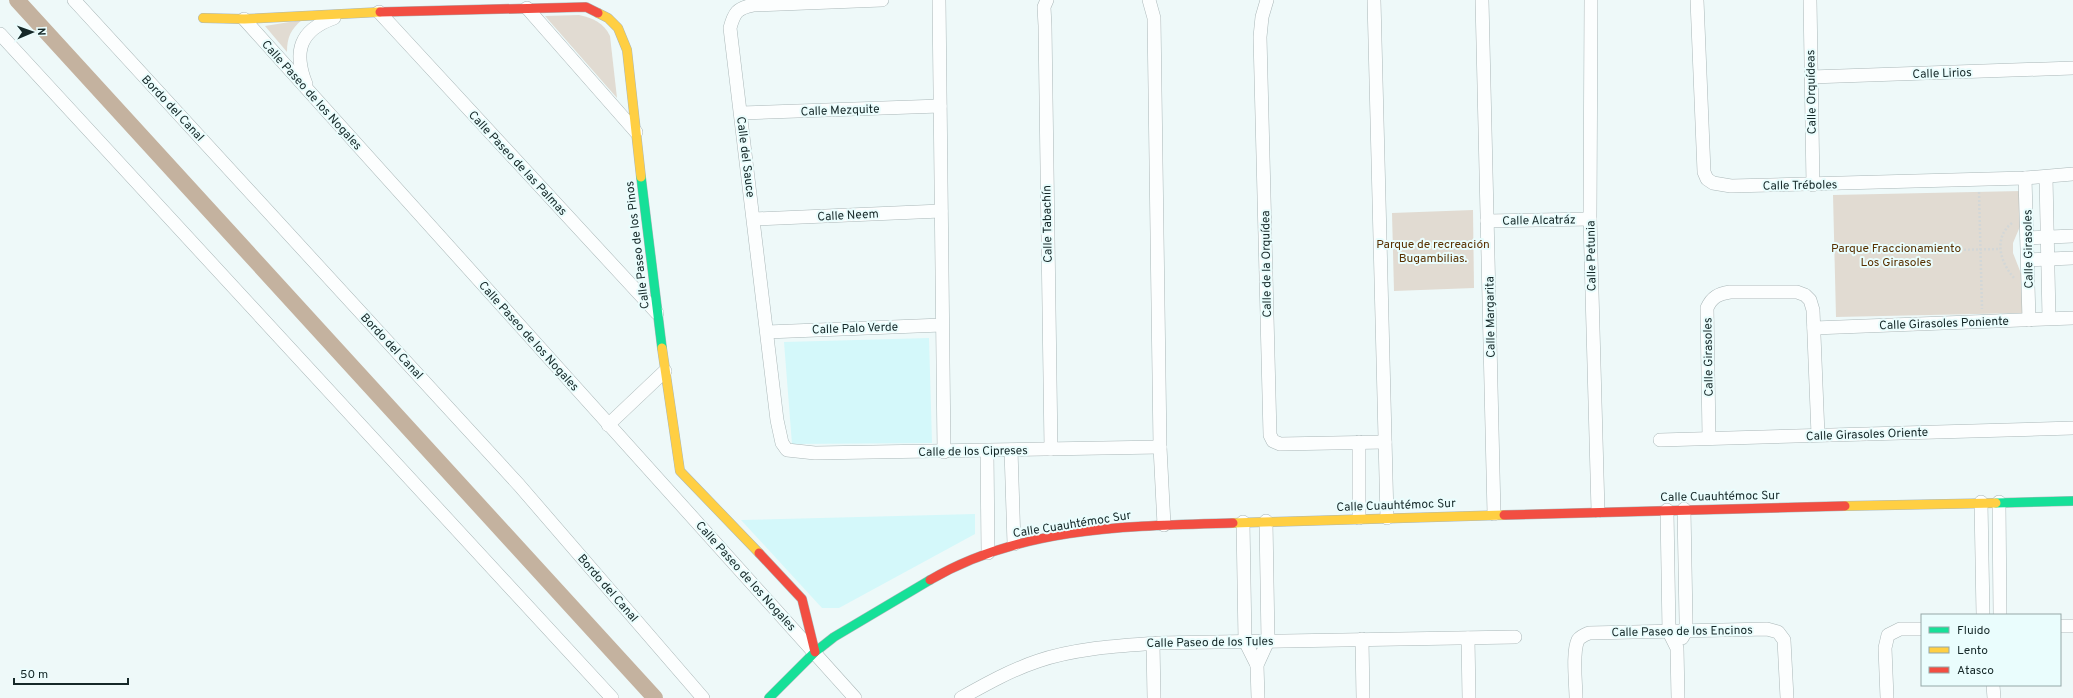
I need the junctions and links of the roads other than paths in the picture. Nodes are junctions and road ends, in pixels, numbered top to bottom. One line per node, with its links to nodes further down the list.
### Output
1 (74, 0): 93 (street, Bordo del Canal)
2 (882, 0): 22 (street, Calle del Sauce)
3 (939, 0): 21 (street)
4 (1047, 0): 54 (street, Calle Tabachín)
5 (1149, 0): 53 (street)
6 (1267, 0): 51 (street, Calle de la Orquídea)
7 (1374, 0): 52 (street)
8 (1482, 0): 31 (street, Calle Margarita)
9 (1591, 0): 30 (street, Calle Petunia)
10 (1697, 0): 27 (street, Calle Tréboles)
11 (1810, 0): 19 (street, Calle Orquídeas)
12 (527, 8): 13 (street); 23 (street); 23 (street, Calle Paseo de los Pinos)
13 (379, 12): 14 (street); 38 (street, Calle Paseo de las Palmas)
14 (341, 15): 16 (street); 20 (street)
15 (203, 18): 16 (street)
16 (244, 19): 20 (street, Calle Paseo de los Nogales)
17 (0, 34): 92 (street)
18 (2073, 68): 19 (street, Calle Lirios)
19 (1811, 78): 27 (street, Calle Orquídeas)
20 (309, 91): 46 (street, Calle Paseo de los Nogales)
21 (940, 106): 22 (street, Calle Mezquite); 28 (street)
22 (741, 113): 29 (street, Calle del Sauce)
23 (636, 132): 38 (street, Calle Paseo de los Pinos)
24 (2073, 174): 25 (street, Calle Tréboles)
25 (2046, 176): 26 (street, Calle Tréboles); 33 (street, Calle Girasoles)
26 (2025, 178): 27 (street, Calle Tréboles); 34 (street, Calle Girasoles)
27 (1813, 185)
28 (941, 211): 29 (street, Calle Neem); 42 (street)
29 (754, 219): 44 (street, Calle del Sauce)
30 (1590, 219): 31 (street, Calle Alcatráz); 66 (street, Calle Petunia)
31 (1487, 221): 67 (street, Calle Margarita)
32 (2073, 236): 33 (street)
33 (2047, 237): 34 (street); 36 (street, Calle Girasoles)
34 (2027, 238): 37 (street, Calle Girasoles)
35 (2073, 258): 36 (street)
36 (2048, 259): 37 (street); 39 (street, Calle Girasoles)
37 (2028, 260): 41 (street, Calle Girasoles)
38 (657, 313): 45 (street, Calle Paseo de los Pinos)
39 (2049, 318): 40 (street, Calle Girasoles Poniente); 41 (street, Calle Girasoles Poniente)
40 (2073, 318)
41 (2029, 320): 43 (street, Calle Girasoles Poniente)
42 (942, 325): 44 (street, Calle Palo Verde); 58 (street)
43 (1814, 328): 48 (street, Calle Girasoles); 49 (street, Calle Girasoles)
44 (767, 332): 55 (street, Calle del Sauce)
45 (665, 371): 46 (street); 59 (street, Calle Paseo de los Pinos)
46 (608, 425): 60 (street, Calle Paseo de los Nogales)
47 (2073, 428): 48 (street, Calle Girasoles Oriente)
48 (1818, 435): 49 (street, Calle Girasoles Oriente)
49 (1710, 438): 50 (street, Calle Girasoles Oriente)
50 (1660, 440)
51 (1359, 442): 52 (street, Calle de la Orquídea); 68 (street)
52 (1385, 442): 69 (street)
53 (1160, 447): 54 (street, Calle de los Cipreses); 72 (street)
54 (1051, 449): 56 (street, Calle de los Cipreses)
55 (787, 450): 58 (street, Calle de los Cipreses)
56 (1011, 450): 57 (street, Calle de los Cipreses); 73 (street)
57 (986, 451): 58 (street, Calle de los Cipreses); 74 (street)
58 (944, 452)
59 (680, 471): 60 (street); 89 (street, Calle Paseo de los Nogales)
60 (664, 486): 89 (street, Calle Paseo de los Nogales)
61 (2073, 501): 63 (street, Calle Cuauhtémoc Sur)
62 (1981, 502): 63 (street, Calle Cuauhtémoc Sur); 64 (street, Calle Cuauhtémoc Sur); 75 (street)
63 (1999, 502): 76 (street)
64 (1684, 509): 65 (street, Calle Cuauhtémoc Sur); 80 (street)
65 (1667, 510): 66 (street, Calle Cuauhtémoc Sur); 81 (street)
66 (1598, 511): 67 (street, Calle Cuauhtémoc Sur)
67 (1494, 514): 69 (street, Calle Cuauhtémoc Sur)
68 (1359, 518): 69 (street, Calle Cuauhtémoc Sur); 70 (street, Calle Cuauhtémoc Sur)
69 (1387, 518)
70 (1266, 521): 71 (street, Calle Cuauhtémoc Sur); 86 (street)
71 (1243, 522): 72 (street, Calle Cuauhtémoc Sur); 85 (street)
72 (1164, 525): 73 (street, Calle Cuauhtémoc Sur)
73 (1014, 544): 74 (street, Calle Cuauhtémoc Sur)
74 (988, 553): 89 (street, Calle Cuauhtémoc Sur)
75 (1983, 614)
76 (2000, 614)
77 (2061, 626): 78 (street)
78 (2073, 626)
79 (1921, 629): 104 (street)
80 (1686, 631): 81 (street, Calle Paseo de los Encinos); 88 (street); 103 (street, Calle Paseo de los Encinos)
81 (1668, 632): 88 (street); 101 (street, Calle Paseo de los Encinos)
82 (1515, 637): 83 (street, Calle Paseo de los Tules)
83 (1468, 638): 84 (street, Calle Paseo de los Tules); 100 (street)
84 (1362, 640): 86 (street, Calle Paseo de los Tules); 99 (street)
85 (1245, 641): 86 (street, Calle Paseo de los Tules); 87 (street, Calle Paseo de los Tules); 90 (street)
86 (1268, 641): 90 (street)
87 (1153, 643): 96 (street, Calle Paseo de los Tules); 97 (street)
88 (1677, 648): 102 (street)
89 (815, 652): 94 (street, Calle Cuauhtémoc Sur); 95 (street, Calle Paseo de los Nogales)
90 (1257, 664): 98 (street)
91 (1994, 686): 105 (street)
92 (612, 698)
93 (704, 698)
94 (769, 698)
95 (855, 698)
96 (961, 698)
97 (1154, 698)
98 (1258, 698)
99 (1363, 698)
100 (1469, 698)
101 (1576, 698)
102 (1678, 698)
103 (1787, 698)
104 (1887, 698)
105 (1994, 698)

